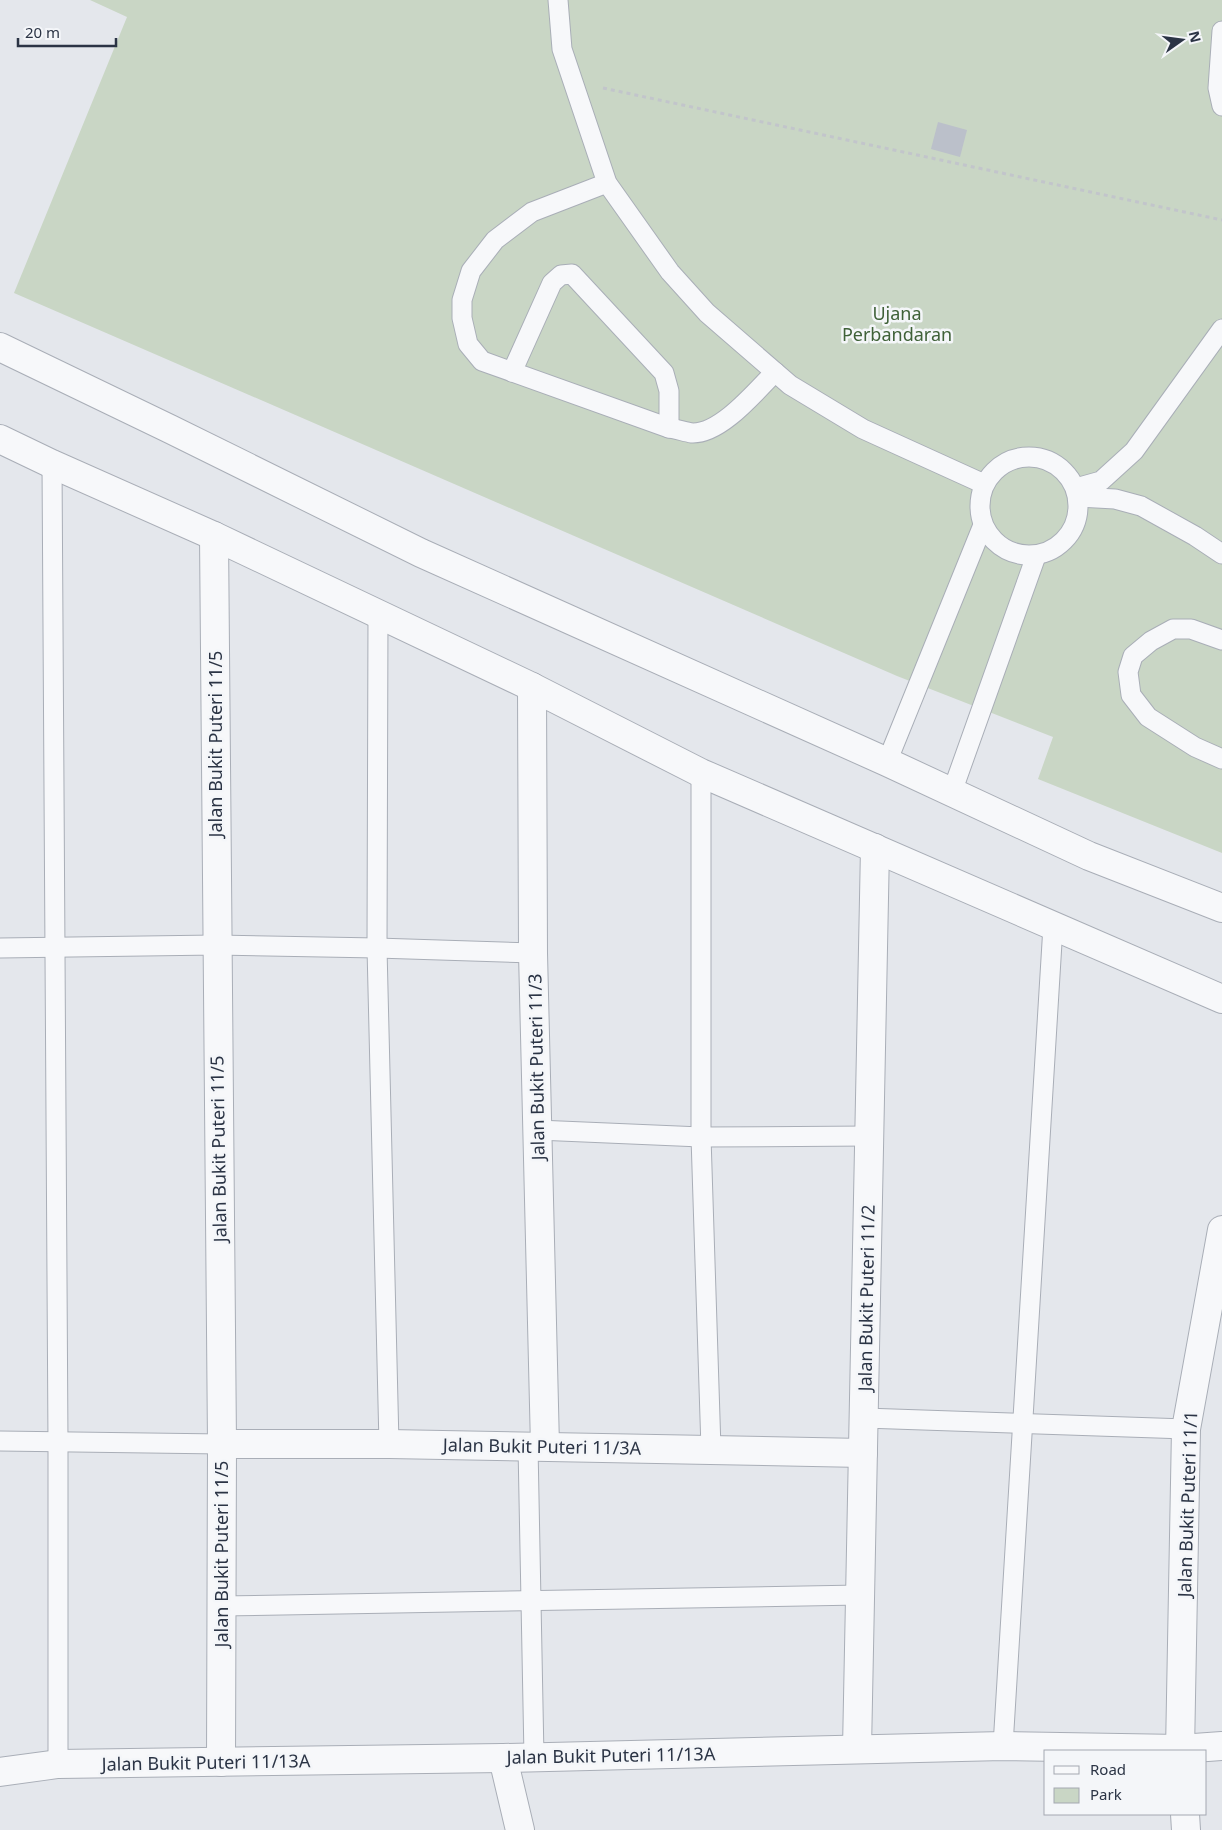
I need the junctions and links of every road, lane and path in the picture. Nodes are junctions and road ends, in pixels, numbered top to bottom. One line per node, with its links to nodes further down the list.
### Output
1 (558, 0): 3 (lane)
2 (1222, 31): 4 (lane)
3 (573, 82): 5 (lane); 6 (path)
4 (1222, 106)
5 (607, 184): 9 (lane); 10 (lane)
6 (1222, 220)
7 (1222, 329): 15 (lane)
8 (0, 346): 24 (street)
9 (512, 372): 11 (lane); 11 (lane)
10 (775, 372): 11 (lane); 14 (lane)
11 (670, 428)
12 (0, 439): 13 (street)
13 (52, 464): 17 (street); 32 (lane)
14 (984, 484): 15 (lane); 16 (lane)
15 (1077, 492): 18 (lane); 19 (lane)
16 (983, 525): 19 (lane); 24 (lane)
17 (214, 536): 20 (street); 30 (street, Jalan Bukit Puteri 11/5)
18 (1222, 554)
19 (1036, 556): 26 (lane)
20 (378, 614): 22 (street); 33 (lane)
21 (1222, 640): 23 (lane)
22 (532, 687): 25 (street); 34 (street, Jalan Bukit Puteri 11/3)
23 (1222, 759)
24 (887, 762): 26 (street)
25 (702, 773): 27 (street); 38 (lane)
26 (952, 792): 28 (street)
27 (876, 848): 29 (street); 37 (street, Jalan Bukit Puteri 11/2)
28 (1222, 908)
29 (1053, 926): 35 (street); 41 (lane)
30 (216, 945): 32 (lane); 33 (lane); 45 (street, Jalan Bukit Puteri 11/5)
31 (0, 948): 32 (lane)
32 (54, 948): 44 (lane)
33 (377, 948): 34 (lane); 46 (lane)
34 (533, 953): 36 (street, Jalan Bukit Puteri 11/3)
35 (1222, 999)
36 (537, 1130): 38 (lane); 47 (street, Jalan Bukit Puteri 11/3)
37 (870, 1136): 38 (lane); 40 (street, Jalan Bukit Puteri 11/2)
38 (701, 1137): 48 (lane)
39 (1222, 1230): 42 (street, Jalan Bukit Puteri 11/1)
40 (864, 1418): 41 (lane); 49 (street, Jalan Bukit Puteri 11/2)
41 (1023, 1423): 42 (lane); 53 (lane)
42 (1186, 1429): 56 (street, Jalan Bukit Puteri 11/1)
43 (0, 1441): 44 (lane)
44 (58, 1442): 45 (lane); 60 (lane)
45 (222, 1444): 46 (street, Jalan Bukit Puteri 11/3A); 52 (street, Jalan Bukit Puteri 11/5)
46 (388, 1444): 47 (street, Jalan Bukit Puteri 11/3A)
47 (536, 1446): 48 (street, Jalan Bukit Puteri 11/3A); 51 (lane)
48 (711, 1449): 49 (street, Jalan Bukit Puteri 11/3A)
49 (863, 1453): 50 (street, Jalan Bukit Puteri 11/2)
50 (860, 1595): 51 (lane); 55 (street, Jalan Bukit Puteri 11/2)
51 (530, 1600): 52 (lane); 57 (lane)
52 (220, 1606): 59 (street, Jalan Bukit Puteri 11/5)
53 (1003, 1746): 55 (street, Jalan Bukit Puteri 11/13A); 56 (street, Jalan Bukit Puteri 11/13A)
54 (1222, 1746): 56 (street, Jalan Bukit Puteri 11/13A)
55 (857, 1749): 57 (street, Jalan Bukit Puteri 11/13A)
56 (1180, 1750)
57 (534, 1757): 58 (street, Jalan Bukit Puteri 11/13A)
58 (503, 1758): 59 (street, Jalan Bukit Puteri 11/13A); 63 (street)
59 (221, 1762): 60 (street, Jalan Bukit Puteri 11/13A)
60 (58, 1764): 61 (street, Jalan Bukit Puteri 11/13A)
61 (0, 1772)
62 (1185, 1815): 64 (street)
63 (520, 1830)
64 (1186, 1830)

